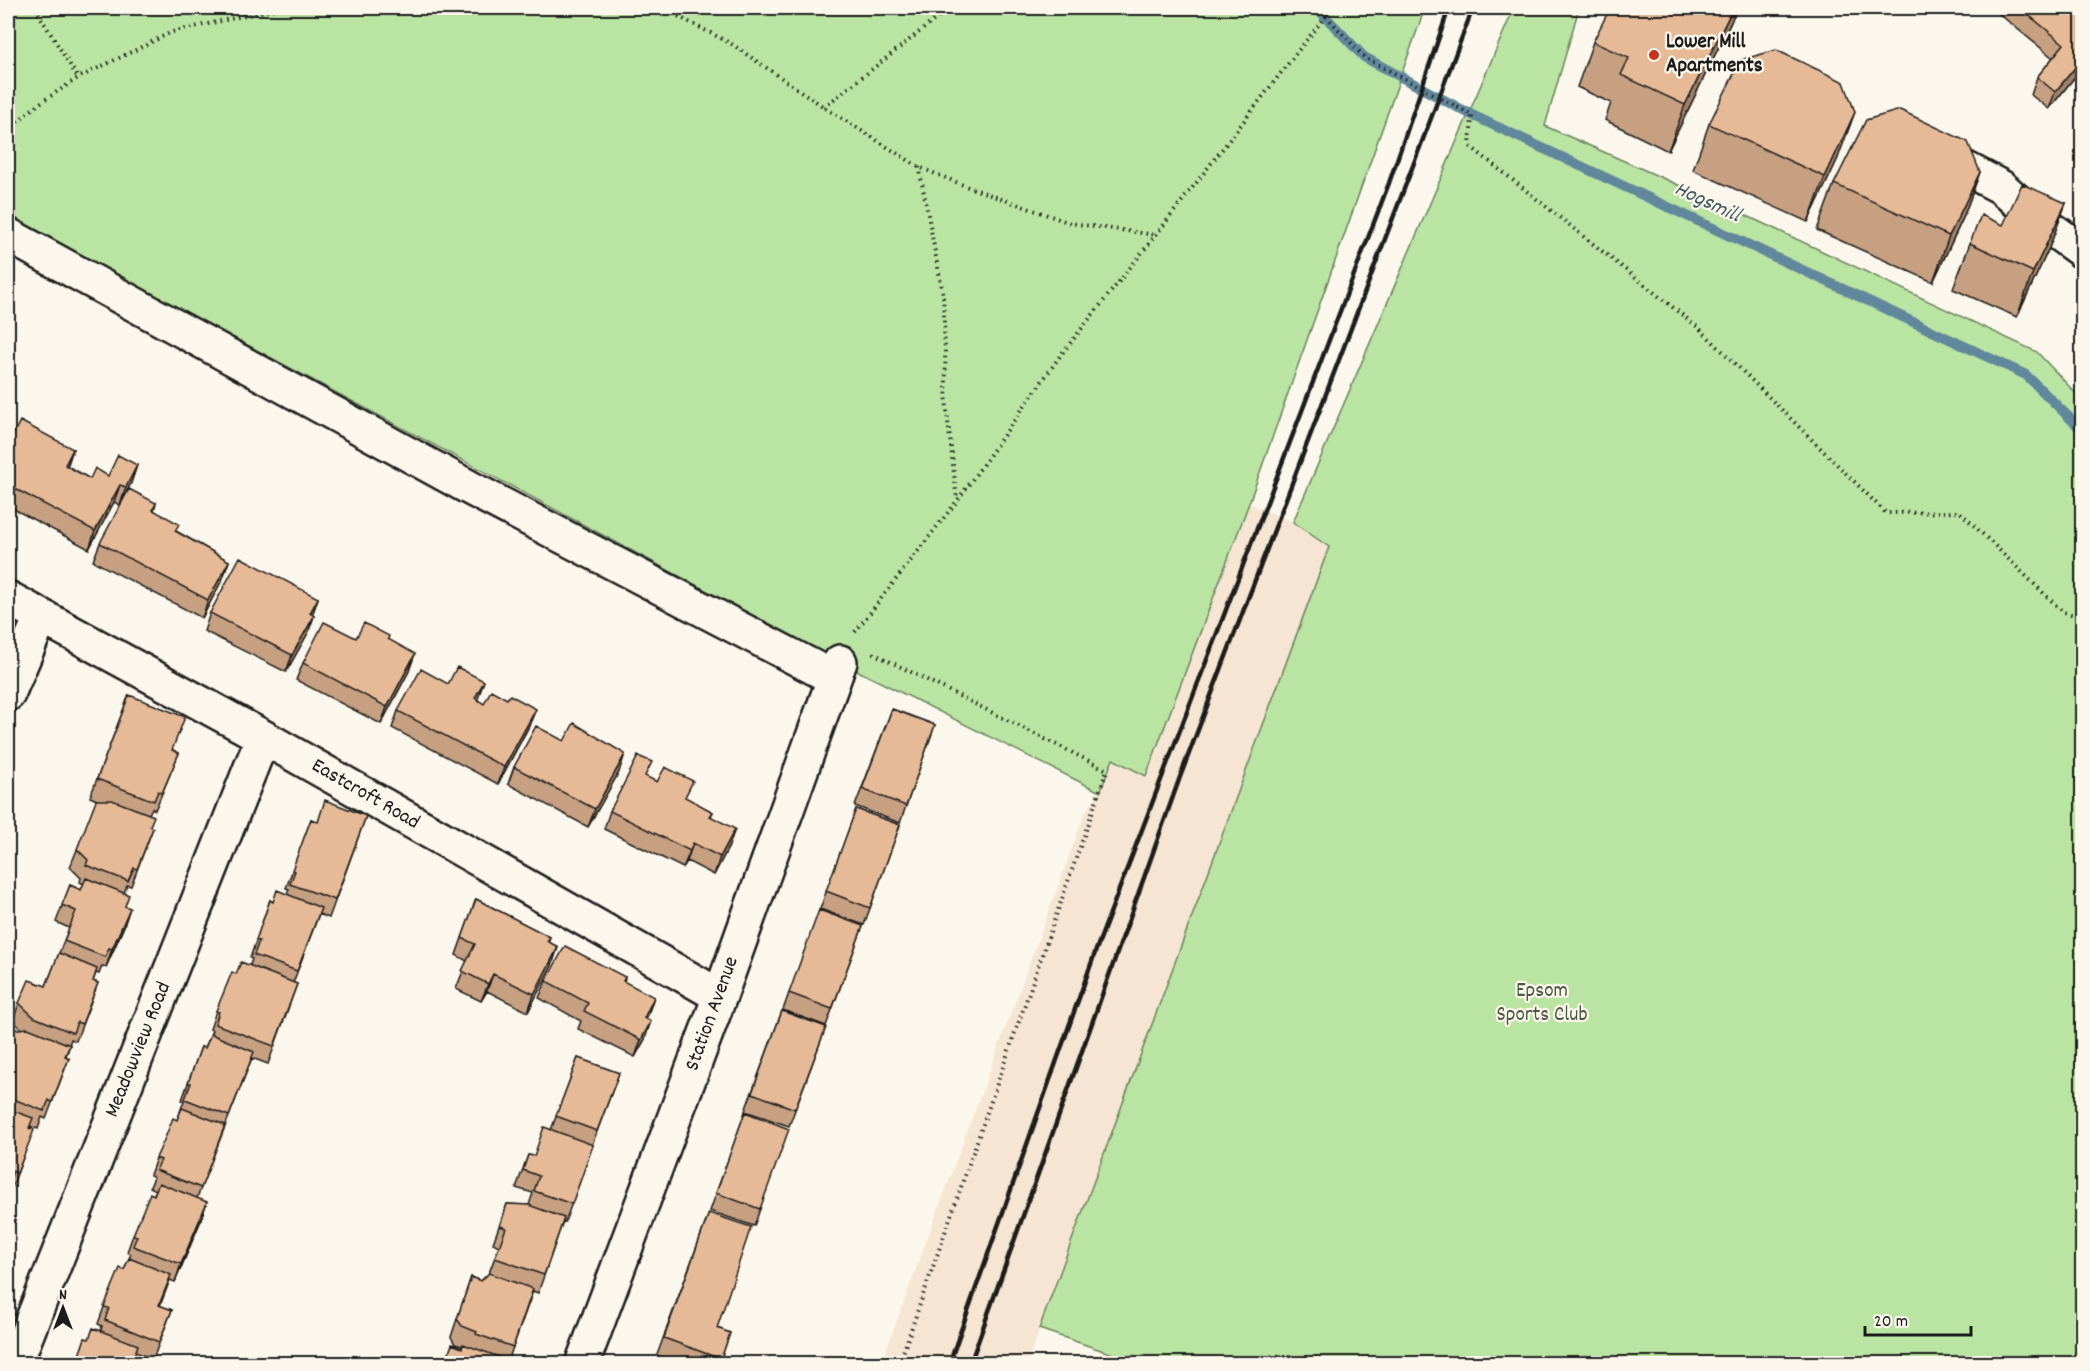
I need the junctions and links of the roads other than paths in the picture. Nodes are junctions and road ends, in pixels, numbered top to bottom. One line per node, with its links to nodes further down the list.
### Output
1 (1917, 143): 3 (street)
2 (8, 235): 8 (street, Station Avenue)
3 (2082, 251)
4 (8, 598): 5 (street, Eastcroft Road)
5 (41, 617): 6 (street); 7 (street, Eastcroft Road)
6 (8, 694)
7 (264, 737): 8 (street, Eastcroft Road); 9 (street, Meadowview Road)
8 (720, 996): 10 (street, Station Avenue)
9 (15, 1364)
10 (582, 1364)

